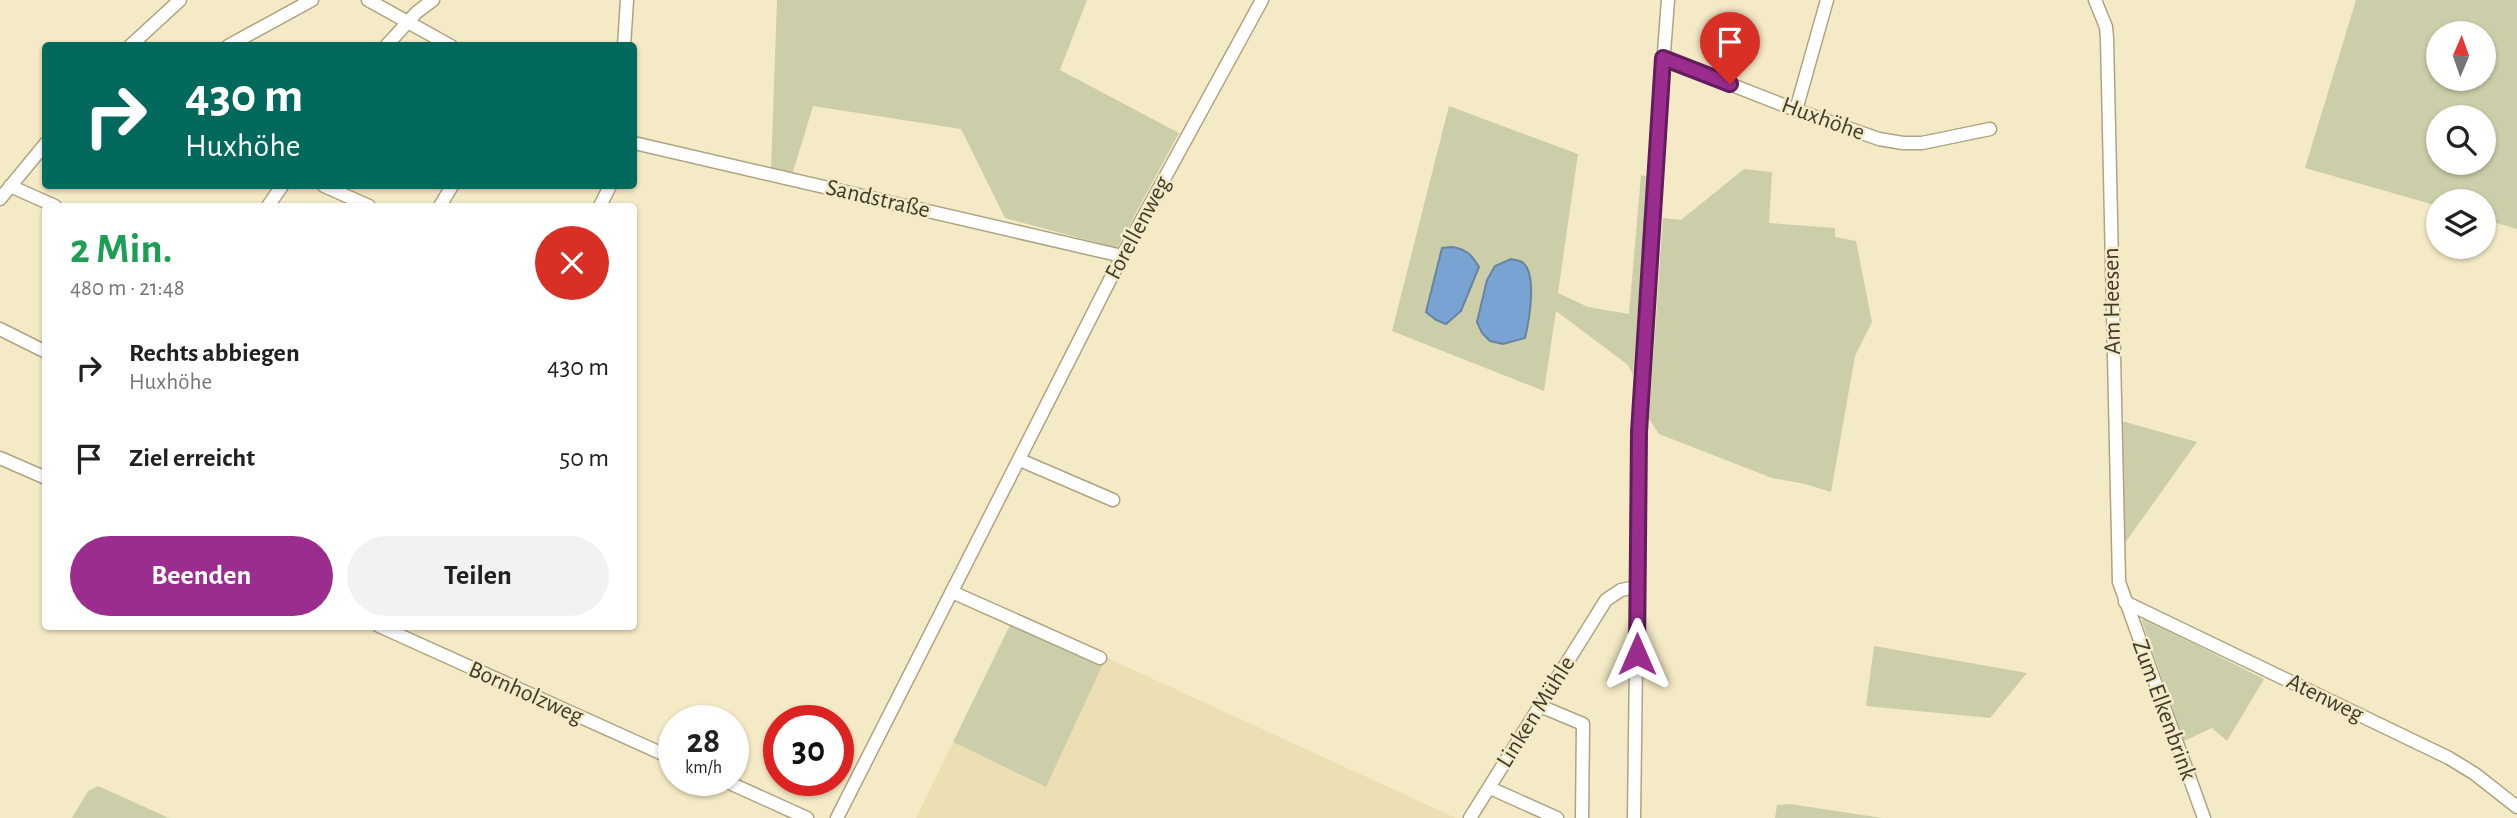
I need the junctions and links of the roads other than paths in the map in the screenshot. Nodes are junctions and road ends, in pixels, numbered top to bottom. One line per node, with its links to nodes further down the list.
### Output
1 (180, 0): 11 (street)
2 (312, 0): 12 (street)
3 (368, 0): 10 (street)
4 (433, 0): 10 (street)
5 (627, 0): 15 (street)
6 (1262, 0): 26 (street, Forellenweg)
7 (1668, 0): 16 (street)
8 (1828, 0): 17 (street)
9 (2095, 0): 35 (street, Am Heesen)
10 (407, 22): 13 (street); 14 (street)
11 (134, 42)
12 (236, 42)
13 (390, 42)
14 (444, 42)
15 (624, 42)
16 (1663, 58): 17 (street, Huxhöhe); 33 (street)
17 (1796, 110): 18 (street, Huxhöhe)
18 (1990, 129)
19 (637, 144): 26 (street, Sandstraße)
20 (42, 148): 21 (street)
21 (10, 186): 23 (street); 24 (street)
22 (331, 189): 25 (street)
23 (0, 199)
24 (48, 203)
25 (362, 203)
26 (1122, 256): 30 (street, Forellenweg)
27 (0, 329): 28 (street)
28 (42, 350)
29 (0, 458): 31 (street)
30 (1020, 460): 32 (street); 34 (street, Forellenweg)
31 (42, 476)
32 (1113, 500)
33 (1637, 587): 38 (street, Linken Mühle); 48 (street)
34 (952, 592): 37 (street); 44 (street, Forellenweg)
35 (2125, 602): 42 (street, Atenweg); 49 (street, Zum Elkenbrink)
36 (408, 632): 39 (street, Bornholzweg)
37 (1100, 658)
38 (1540, 706): 40 (street, Linken Mühle); 47 (street)
39 (658, 750)
40 (1490, 788): 45 (street, Linken Mühle); 46 (street)
41 (749, 792): 43 (street)
42 (2517, 807)
43 (807, 818)
44 (837, 818)
45 (1471, 818)
46 (1557, 818)
47 (1582, 818)
48 (1634, 818)
49 (2204, 818)

